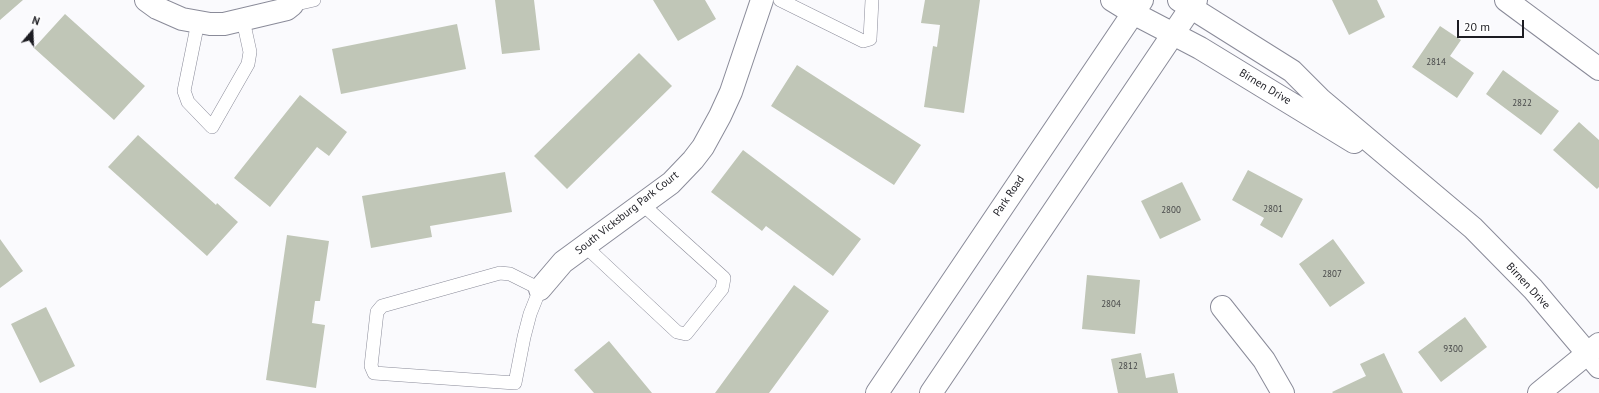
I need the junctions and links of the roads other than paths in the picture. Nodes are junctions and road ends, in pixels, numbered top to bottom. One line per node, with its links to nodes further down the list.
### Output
1 (146, 0): 12 (street)
2 (314, 0): 8 (lane)
3 (762, 0): 16 (street, South Vicksburg Park Court)
4 (780, 0): 5 (lane)
5 (872, 0)
6 (1112, 0): 10 (street, Birnen Drive)
7 (1506, 0): 14 (street)
8 (293, 2): 11 (street)
9 (1189, 3): 13 (street); 15 (street, Birnen Drive)
10 (1137, 7): 13 (street, Birnen Drive); 21 (street, Park Road)
11 (243, 20): 12 (street); 12 (lane)
12 (198, 22)
13 (1174, 35): 15 (street, Birnen Drive); 22 (street)
14 (1599, 69)
15 (1415, 180): 20 (street, Birnen Drive)
16 (642, 204): 17 (street, South Vicksburg Park Court); 17 (lane)
17 (585, 246): 18 (street, South Vicksburg Park Court)
18 (540, 289): 18 (lane)
19 (1222, 307): 23 (street)
20 (1595, 355): 24 (street)
21 (877, 393)
22 (931, 393)
23 (1282, 393)
24 (1539, 393)

